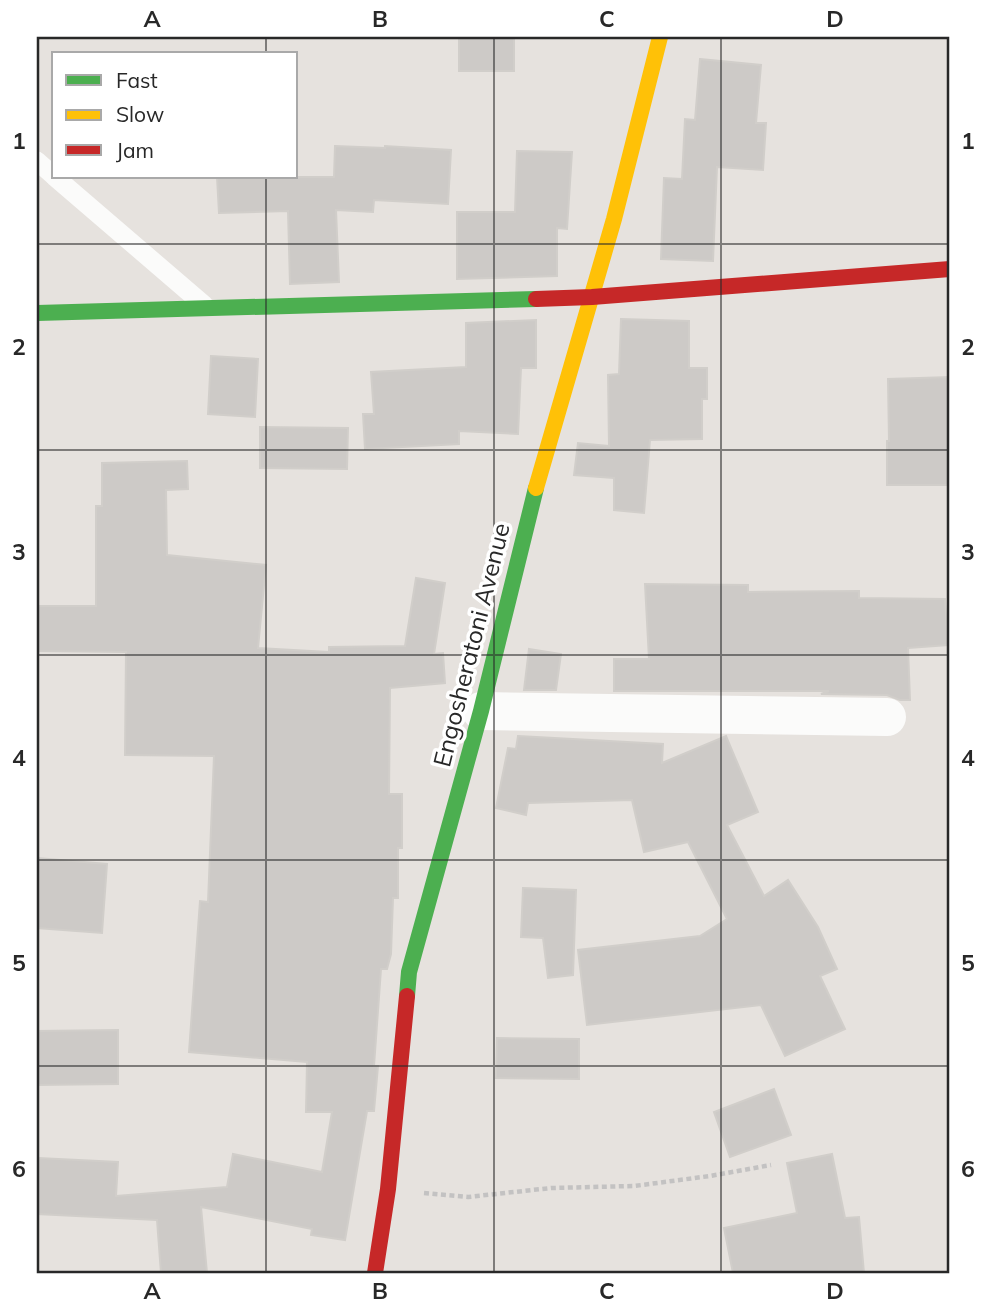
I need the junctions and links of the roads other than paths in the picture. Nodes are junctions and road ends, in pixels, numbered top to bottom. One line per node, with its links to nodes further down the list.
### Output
1 (660, 37): 6 (street, Engosheratoni Avenue)
2 (37, 161): 3 (lane)
3 (52, 174)
4 (57, 178): 7 (lane)
5 (950, 269): 6 (street)
6 (592, 298): 7 (street); 9 (street, Engosheratoni Avenue)
7 (208, 308): 8 (street)
8 (37, 313)
9 (481, 711): 10 (street); 11 (street, Engosheratoni Avenue)
10 (887, 717)
11 (375, 1273)

